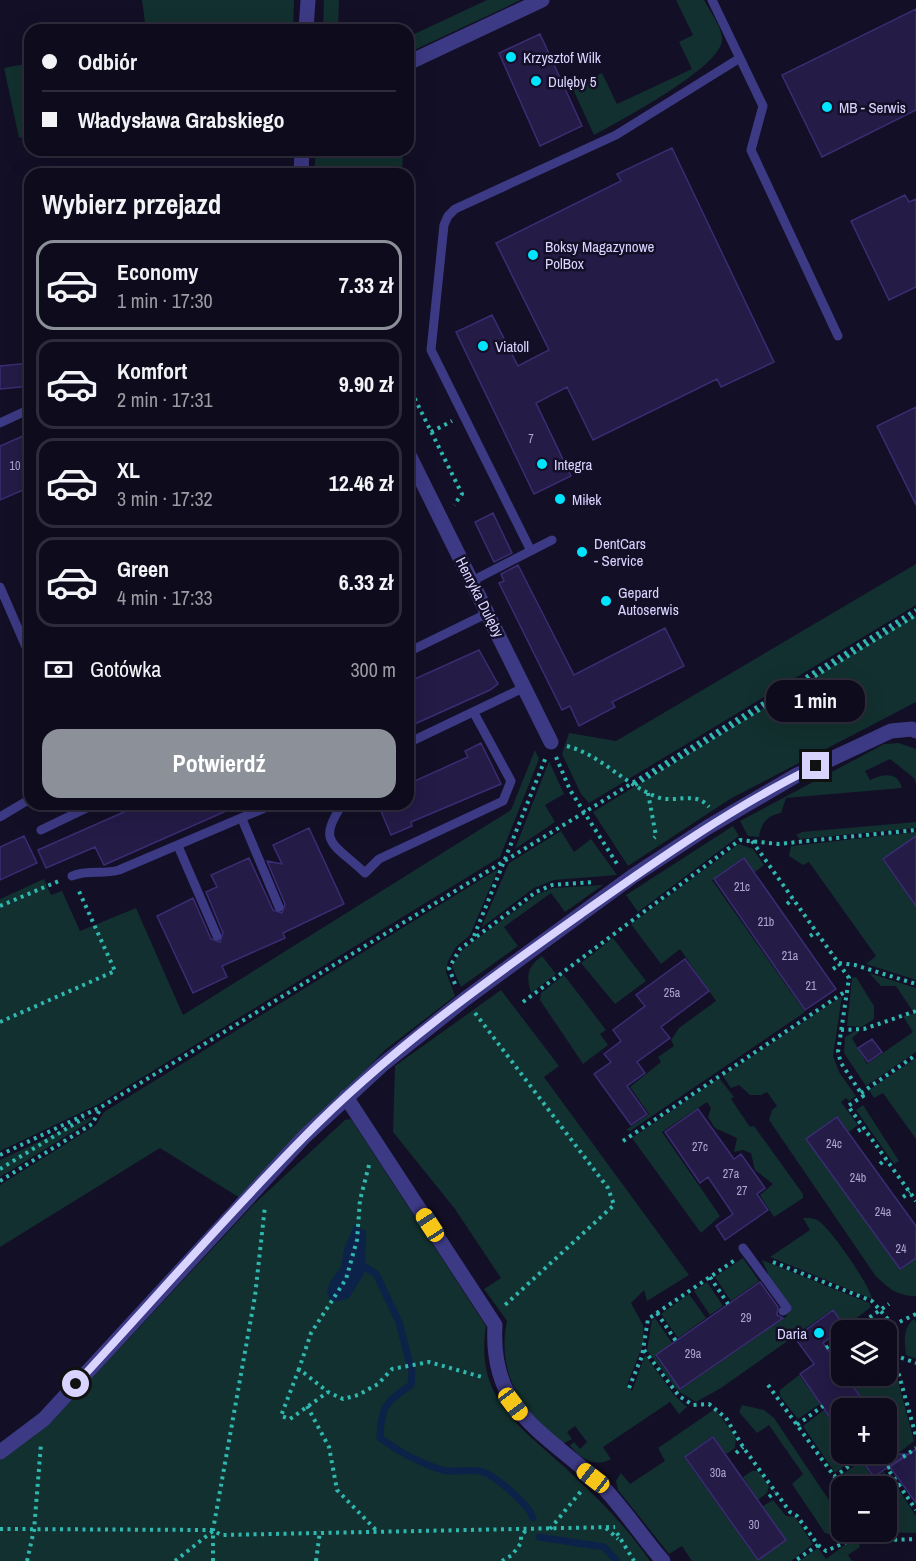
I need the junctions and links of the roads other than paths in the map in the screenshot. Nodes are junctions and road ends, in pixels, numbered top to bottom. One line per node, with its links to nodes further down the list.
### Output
1 (308, 0): 4 (street)
2 (542, 0): 6 (street)
3 (712, 0): 5 (lane)
4 (306, 24)
5 (740, 58): 7 (lane); 12 (lane)
6 (414, 60)
7 (838, 336)
8 (24, 412): 9 (lane)
9 (0, 423)
10 (414, 465): 13 (street, Henryka Dulęby)
11 (552, 540): 12 (lane)
12 (531, 550): 13 (lane)
13 (472, 581): 15 (street, Henryka Dulęby)
14 (0, 586): 16 (lane)
15 (488, 613): 17 (lane); 18 (street, Henryka Dulęby)
16 (24, 642)
17 (414, 649)
18 (525, 687): 19 (lane); 22 (street, Henryka Dulęby)
19 (474, 713): 21 (lane); 26 (lane)
20 (916, 731): 34 (street)
21 (414, 740)
22 (552, 742)
23 (24, 803): 27 (lane)
24 (83, 810): 29 (lane)
25 (261, 810): 28 (lane)
26 (339, 810)
27 (0, 818)
28 (242, 819): 30 (lane); 32 (lane)
29 (41, 830)
30 (178, 846): 31 (lane); 33 (lane)
31 (72, 876)
32 (279, 907)
33 (217, 936)
34 (346, 1097): 37 (street); 38 (street)
35 (747, 1252): 36 (lane)
36 (783, 1311)
37 (0, 1452)
38 (663, 1561)

